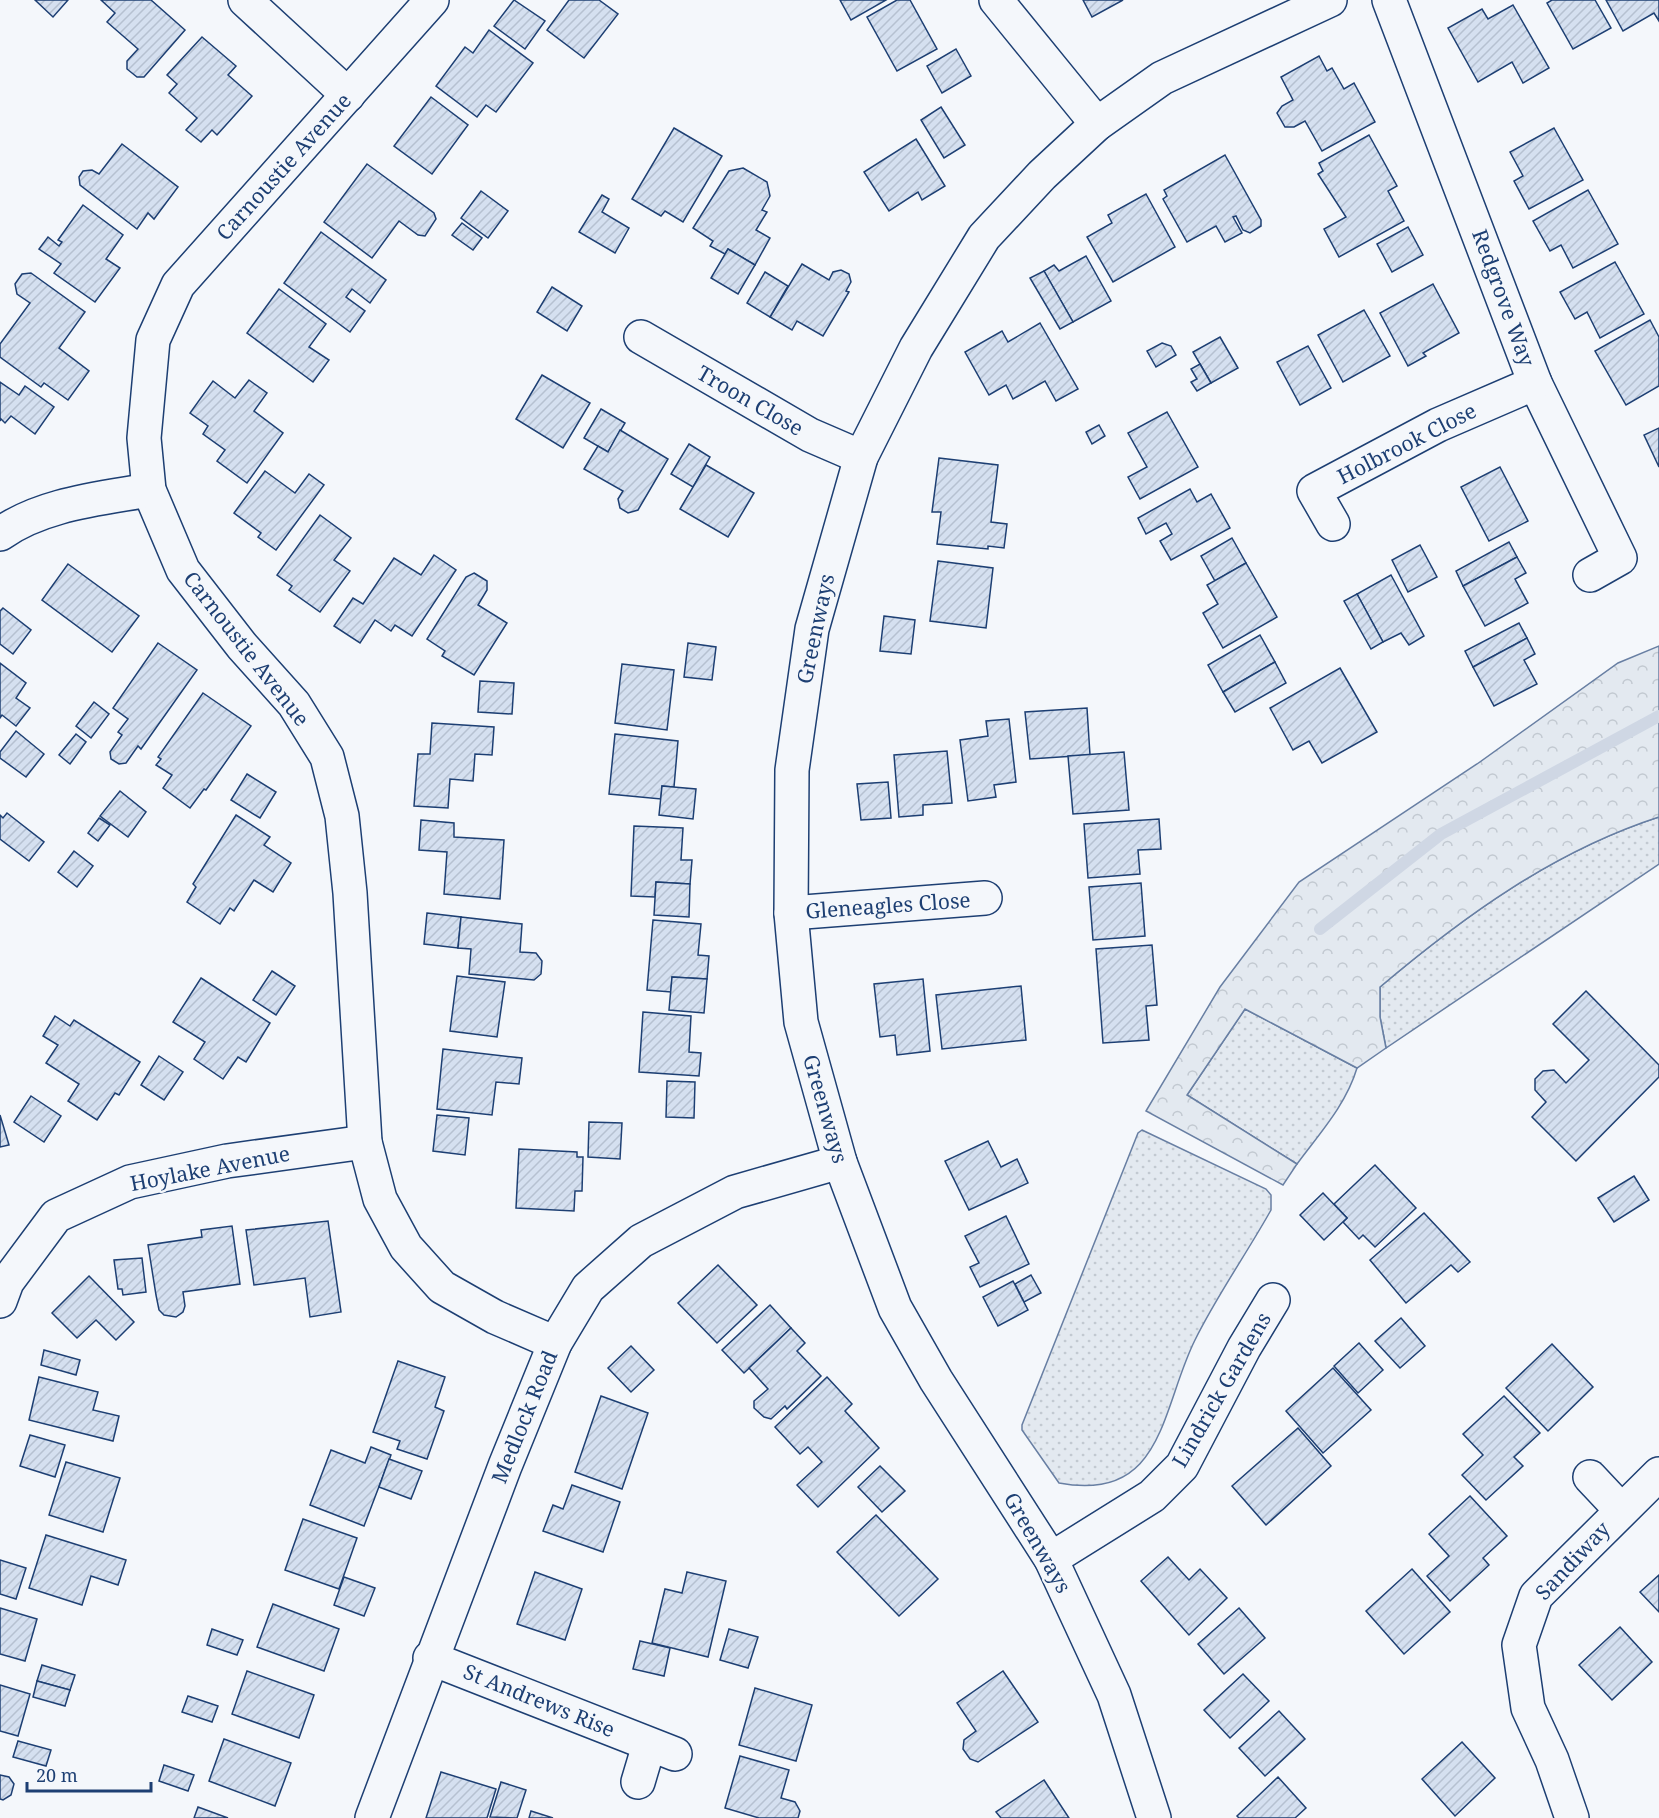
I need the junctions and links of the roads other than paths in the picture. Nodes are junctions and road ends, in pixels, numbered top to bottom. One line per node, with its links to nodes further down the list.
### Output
1 (245, 0): 6 (street)
2 (432, 0): 6 (street, Carnoustie Avenue)
3 (996, 0): 7 (street)
4 (1330, 0): 7 (street, Greenways)
5 (1389, 0): 9 (street, Redgrove Way)
6 (348, 95): 11 (street, Carnoustie Avenue)
7 (1097, 124): 10 (street, Greenways)
8 (641, 337): 10 (street, Troon Close)
9 (1535, 383): 12 (street, Holbrook Close); 14 (street, Redgrove Way)
10 (861, 457): 16 (street, Greenways)
11 (149, 489): 13 (street); 17 (street, Carnoustie Avenue)
12 (1333, 524)
13 (0, 534)
14 (1590, 575)
15 (985, 898): 16 (street, Gleneagles Close)
16 (791, 913): 18 (street, Greenways)
17 (365, 1142): 20 (street, Hoylake Avenue); 21 (street, Carnoustie Avenue)
18 (840, 1162): 21 (street, Medlock Road); 25 (street, Greenways)
19 (1273, 1300): 25 (street, Lindrick Gardens)
20 (0, 1301)
21 (555, 1343): 26 (street, Medlock Road)
22 (1659, 1474): 24 (street, Sandiway)
23 (1590, 1477): 24 (street, Sandiway)
24 (1621, 1510): 30 (street, Sandiway)
25 (1051, 1559): 29 (street, Greenways)
26 (430, 1658): 27 (street, St Andrews Rise); 28 (street, Medlock Road)
27 (638, 1782)
28 (372, 1818)
29 (1154, 1818)
30 (1572, 1818)

